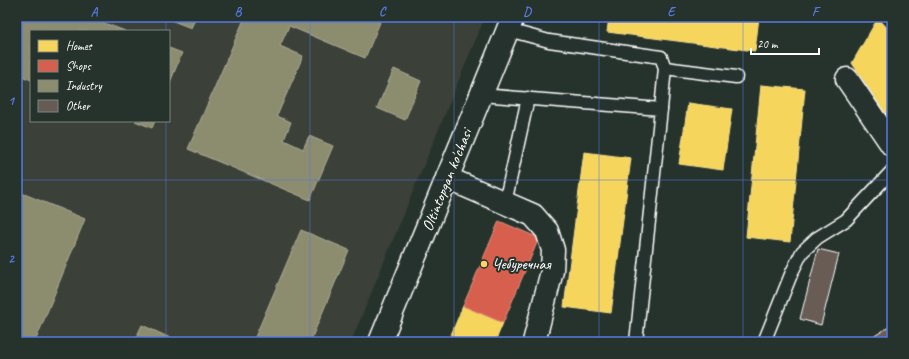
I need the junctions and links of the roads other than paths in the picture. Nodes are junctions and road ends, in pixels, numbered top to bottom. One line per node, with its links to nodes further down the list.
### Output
1 (511, 23): 2 (lane); 5 (street, Oltintopgan ko'chasi)
2 (665, 68): 3 (lane); 7 (lane)
3 (736, 77)
4 (847, 79): 8 (street)
5 (481, 95): 6 (lane); 10 (street, Oltintopgan ko'chasi)
6 (528, 98): 7 (lane); 11 (lane)
7 (661, 109): 14 (lane)
8 (892, 144)
9 (892, 171): 15 (lane)
10 (447, 178): 11 (street); 12 (street, Oltintopgan ko'chasi)
11 (505, 203): 13 (street)
12 (380, 342)
13 (537, 342)
14 (636, 342)
15 (764, 342)

